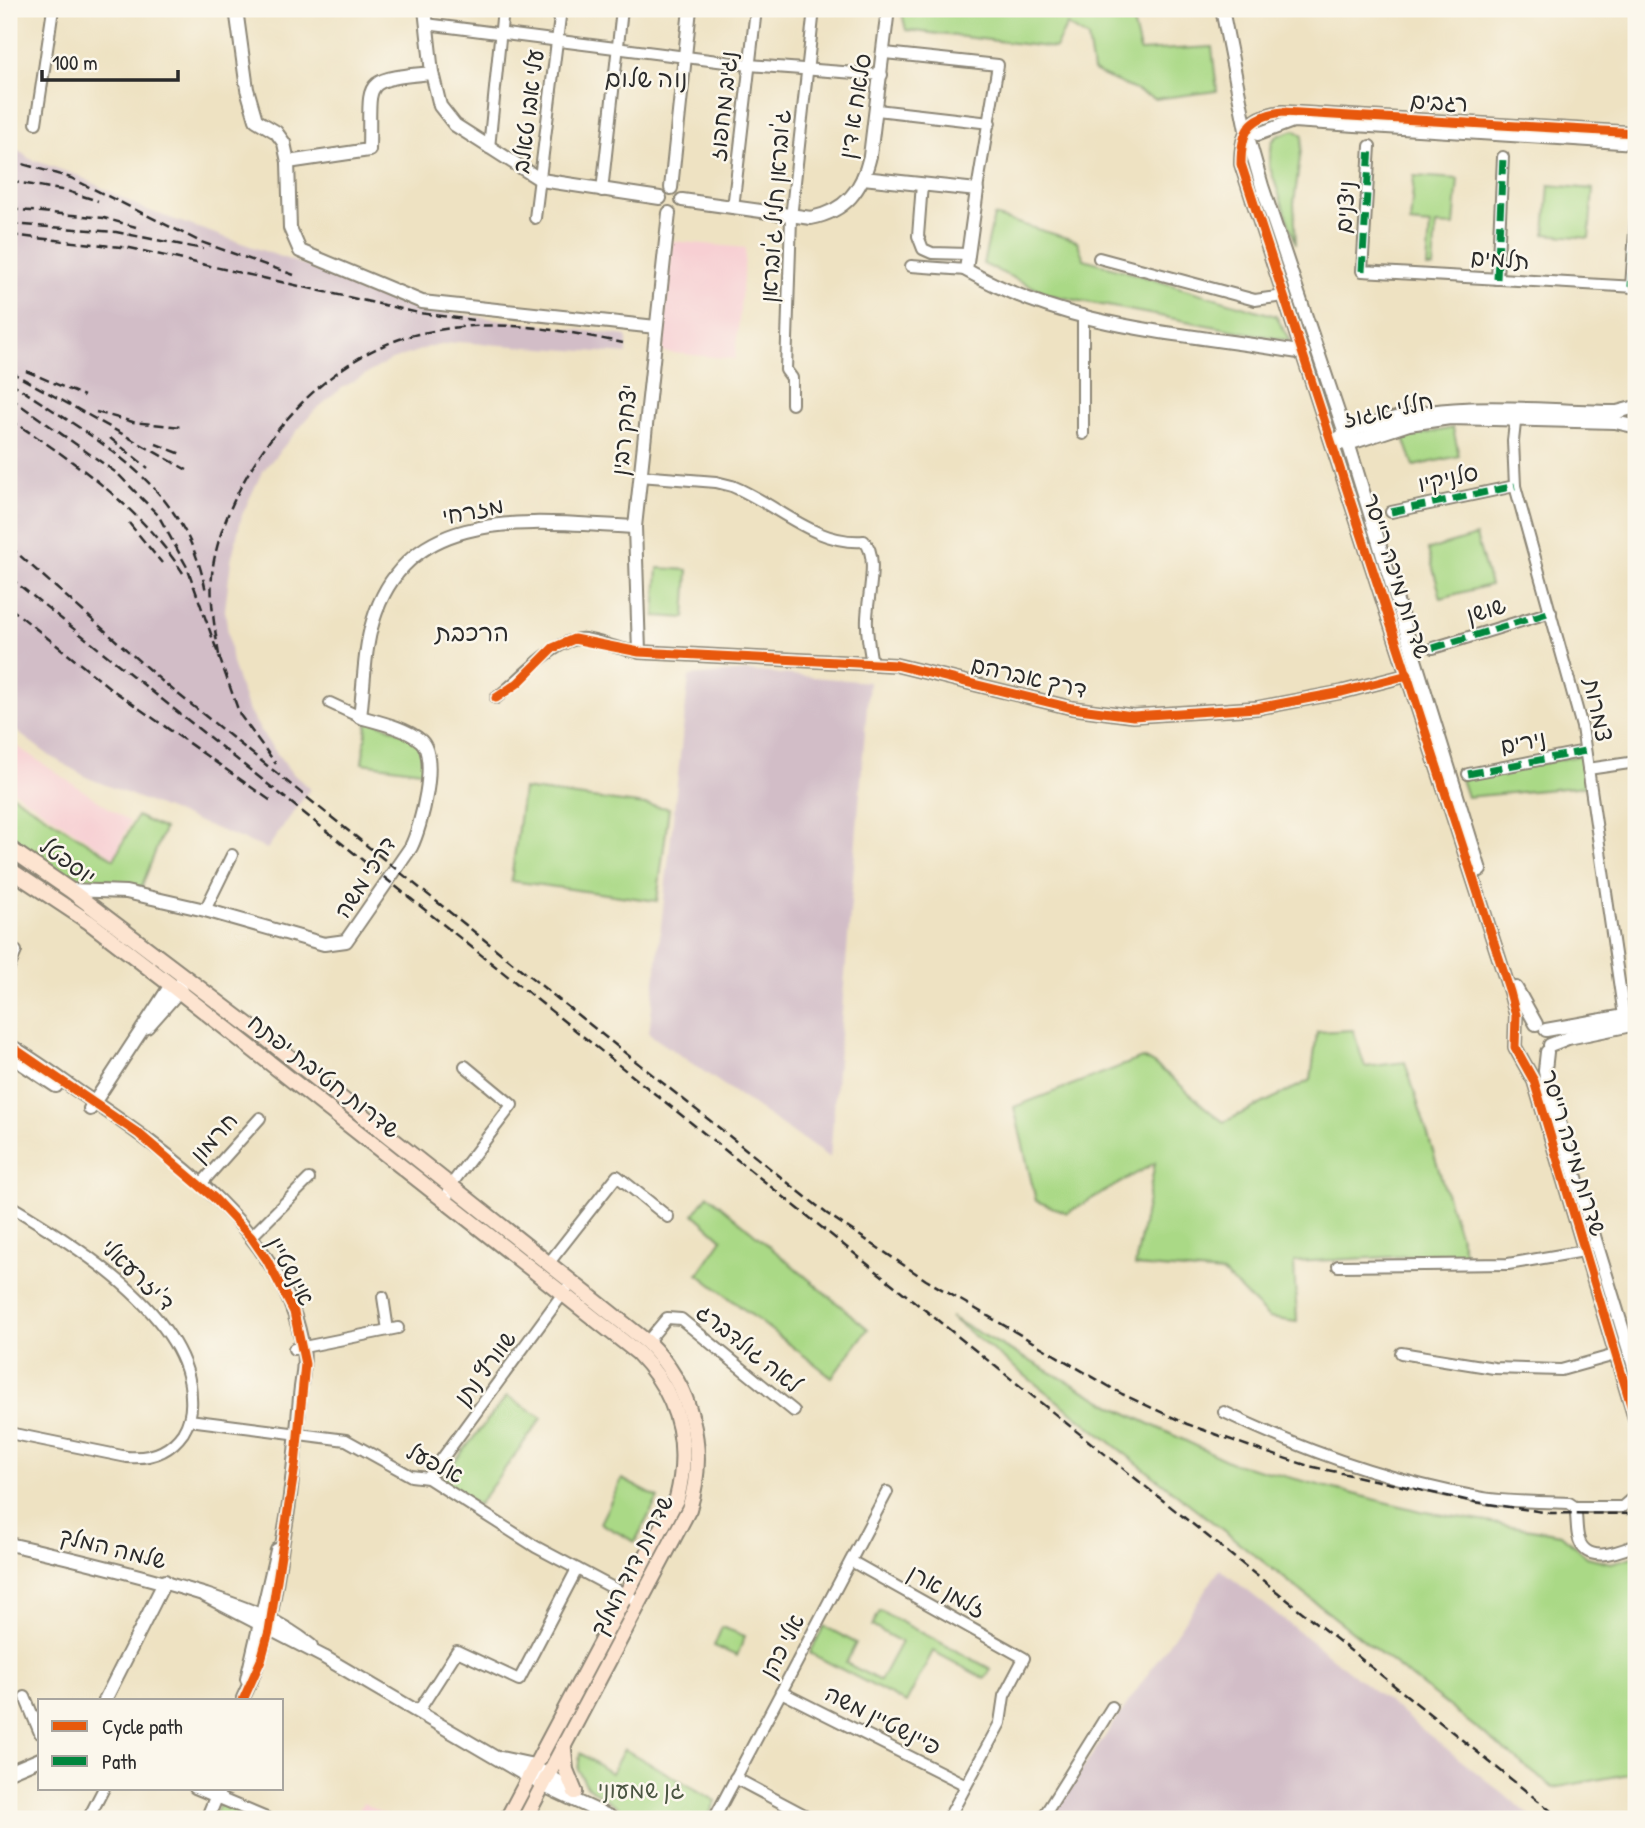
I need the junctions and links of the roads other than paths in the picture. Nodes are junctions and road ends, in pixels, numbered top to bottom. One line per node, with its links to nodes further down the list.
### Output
1 (53, 9): 23 (street)
2 (236, 9): 32 (street)
3 (425, 9): 12 (street)
4 (503, 9): 13 (street)
5 (561, 9): 14 (street, עלי אבו טאלב)
6 (622, 9): 15 (street)
7 (690, 9): 17 (street)
8 (756, 9): 18 (street, נגיב מחפוז)
9 (814, 9): 19 (street, ג'ובראן חליל ג'ובראן)
10 (888, 9): 16 (street, סלאח א דין)
11 (1222, 9): 25 (street)
12 (426, 24): 13 (street); 20 (street)
13 (500, 34): 14 (street); 30 (street)
14 (557, 43): 15 (street); 35 (street, עלי אבו טאלב)
15 (618, 49): 17 (street); 39 (street)
16 (885, 53): 21 (street, סלאח א דין); 24 (street)
17 (684, 57): 18 (street); 37 (street)
18 (749, 65): 19 (street); 42 (street, נגיב מחפוז)
19 (807, 71): 21 (street); 45 (street, ג'ובראן חליל ג'ובראן)
20 (432, 73): 30 (street); 32 (street)
21 (882, 75): 22 (street, סלאח א דין)
22 (877, 110): 24 (street); 34 (street, סלאח א דין)
23 (36, 123)
24 (990, 123): 38 (street)
25 (1246, 131): 26 (street, רגבים); 27 (street, רגבים); 33 (street, שדרות מיכה רייסר); 54 (street, שדרות מיכה רייסר)
26 (1266, 131): 28 (street, רגבים); 33 (street)
27 (1636, 133)
28 (1636, 143)
29 (1370, 146): 51 (street, ניצנים)
30 (489, 148): 35 (street)
31 (1503, 157): 52 (street)
32 (288, 162): 56 (street)
33 (1255, 164): 63 (street, שדרות מיכה רייסר)
34 (863, 178): 36 (street); 45 (street, סלאח א דין)
35 (541, 180): 39 (street); 44 (street, עלי אבו טאלב)
36 (922, 184): 38 (street); 47 (street)
37 (671, 188): 40 (street); 41 (street)
38 (977, 190): 47 (street)
39 (602, 191): 40 (street)
40 (660, 198): 43 (street)
41 (682, 200): 42 (street, סלאח א דין); 43 (street)
42 (733, 208): 45 (street, סלאח א דין)
43 (669, 213): 56 (street, יצחק רבין)
44 (535, 218)
45 (791, 218): 58 (street, ג'ובראן חליל ג'ובראן)
46 (1636, 218): 53 (street)
47 (968, 254): 50 (street)
48 (1099, 258): 54 (street)
49 (911, 266): 50 (street)
50 (966, 270): 55 (street)
51 (1362, 271): 52 (street, תלמים)
52 (1497, 279): 53 (street, תלמים)
53 (1634, 287)
54 (1284, 296): 57 (street, שדרות מיכה רייסר)
55 (1083, 318): 57 (street); 62 (street)
56 (656, 327): 65 (street, יצחק רבין)
57 (1304, 353): 64 (street, שדרות מיכה רייסר)
58 (792, 404)
59 (1636, 406): 60 (street, חללי אגוז); 61 (street)
60 (1516, 413): 61 (street, חללי אגוז); 63 (street, חללי אגוז); 66 (street, צמרות)
61 (1635, 428)
62 (1083, 434)
63 (1347, 438): 64 (street, חללי אגוז); 91 (street, שדרות מיכה רייסר)
64 (1334, 442): 73 (street, שדרות מיכה רייסר)
65 (640, 476): 68 (street, יצחק רבין); 72 (street)
66 (1515, 486): 67 (street, סלניקיו); 69 (street, צמרות)
67 (1391, 512)
68 (635, 527): 71 (street, יצחק רבין); 76 (street, מזרחי)
69 (1552, 612): 70 (street, שושן); 77 (street, צמרות)
70 (1433, 648)
71 (639, 652): 72 (street, דרך אברהם); 74 (street)
72 (872, 664): 73 (street, דרך אברהם)
73 (1408, 675): 92 (street, שדרות מיכה רייסר)
74 (496, 698)
75 (330, 703): 76 (street)
76 (360, 717): 87 (street, דרכי משה)
77 (1586, 751): 79 (street, צמרות); 80 (street, נירים)
78 (1636, 762): 79 (street)
79 (1588, 769): 90 (street, צמרות)
80 (1468, 775)
81 (9, 848): 84 (main road, יוספטל)
82 (232, 855): 87 (street)
83 (9, 869): 86 (main road, יוספטל)
84 (70, 890): 85 (street, דרכי משה); 88 (main road, יוספטל)
85 (106, 890): 87 (street, דרכי משה); 88 (street)
86 (53, 897): 89 (main road, שדרות חטיבת יפתח)
87 (205, 910)
88 (99, 912): 89 (main road, שדרות חטיבת יפתח)
89 (178, 984): 98 (street); 102 (main road, שדרות חטיבת יפתח); 103 (main road, שדרות חטיבת יפתח)
90 (1630, 1020): 91 (street); 94 (street)
91 (1541, 1027): 92 (street); 94 (street)
92 (1516, 1036): 96 (street)
93 (9, 1045): 98 (street, אינשטיין)
94 (1549, 1048): 96 (street); 117 (street, שדרות מיכה רייסר)
95 (9, 1055): 98 (street, אינשטיין)
96 (1522, 1056): 107 (street, שדרות מיכה רייסר)
97 (465, 1066): 102 (street)
98 (92, 1106): 101 (street, אינשטיין); 114 (street, אינשטיין)
99 (260, 1118): 101 (street, חרמון)
100 (309, 1179): 106 (street)
101 (200, 1185): 106 (street, אינשטיין)
102 (450, 1186): 103 (street); 108 (main road, שדרות חטיבת יפתח)
103 (446, 1202): 111 (main road, שדרות חטיבת יפתח)
104 (9, 1205): 120 (street, ד'יזרעאלי)
105 (668, 1217): 108 (street)
106 (251, 1237): 114 (street, אינשטיין)
107 (1584, 1251): 109 (street); 116 (street, שדרות מיכה רייסר)
108 (548, 1264): 110 (main road, שדרות חטיבת יפתח)
109 (1338, 1266)
110 (568, 1279): 111 (street, שוורץ נתן); 113 (main road, שדרות דוד המלך)
111 (564, 1295): 124 (street, שוורץ נתן); 133 (main road, שדרות דוד המלך)
112 (383, 1297): 114 (street)
113 (647, 1342): 118 (street, לאה גולדברג); 134 (main road, שדרות דוד המלך)
114 (299, 1349): 123 (street, אינשטיין)
115 (1401, 1353): 116 (street)
116 (1615, 1355): 121 (street, שדרות מיכה רייסר)
117 (1636, 1374)
118 (794, 1411)
119 (1224, 1412): 127 (street)
120 (190, 1420): 122 (street); 123 (street, אלפעל)
121 (1636, 1422)
122 (9, 1433)
123 (298, 1434): 124 (street, אלפעל); 135 (street, אינשטיין)
124 (428, 1478): 131 (street, אלפעל)
125 (887, 1492): 130 (street, אלי כהן)
126 (1636, 1495): 127 (street)
127 (1575, 1507): 129 (street)
128 (9, 1544): 132 (street, שלמה המלך)
129 (1636, 1545)
130 (850, 1561): 136 (street, אלי כהן); 149 (street, זלמן ארן)
131 (576, 1569): 133 (street, אלפעל); 141 (street)
132 (165, 1581): 135 (street, שלמה המלך); 138 (street)
133 (627, 1597): 134 (street, אלפעל); 146 (main road, שדרות דוד המלך)
134 (642, 1599): 143 (main road, שדרות דוד המלך)
135 (266, 1622): 139 (street, אינשטיין); 141 (street, שלמה המלך)
136 (781, 1692): 147 (street, אלי כהן); 149 (street, פיינשטיין משה)
137 (25, 1697): 142 (street)
138 (106, 1699)
139 (243, 1699)
140 (1112, 1707): 162 (street)
141 (418, 1712): 146 (street, שלמה המלך)
142 (38, 1728)
143 (564, 1747): 148 (main road, שדרות דוד המלך); 152 (main road)
144 (38, 1760): 145 (street)
145 (9, 1772)
146 (531, 1772): 148 (street, שלמה המלך); 157 (main road, שדרות דוד המלך)
147 (735, 1778): 159 (street, אלי כהן); 160 (street)
148 (547, 1781): 152 (street, שלמה המלך); 153 (street, שלמה המלך); 158 (main road, שדרות דוד המלך)
149 (966, 1785): 161 (street)
150 (103, 1790): 154 (street)
151 (219, 1792): 155 (street); 156 (street)
152 (575, 1792): 153 (street, שלמה המלך)
153 (612, 1818)
154 (89, 1819)
155 (207, 1819)
156 (270, 1819)
157 (507, 1819)
158 (525, 1819)
159 (714, 1819)
160 (811, 1819)
161 (948, 1819)
162 (1042, 1819)

